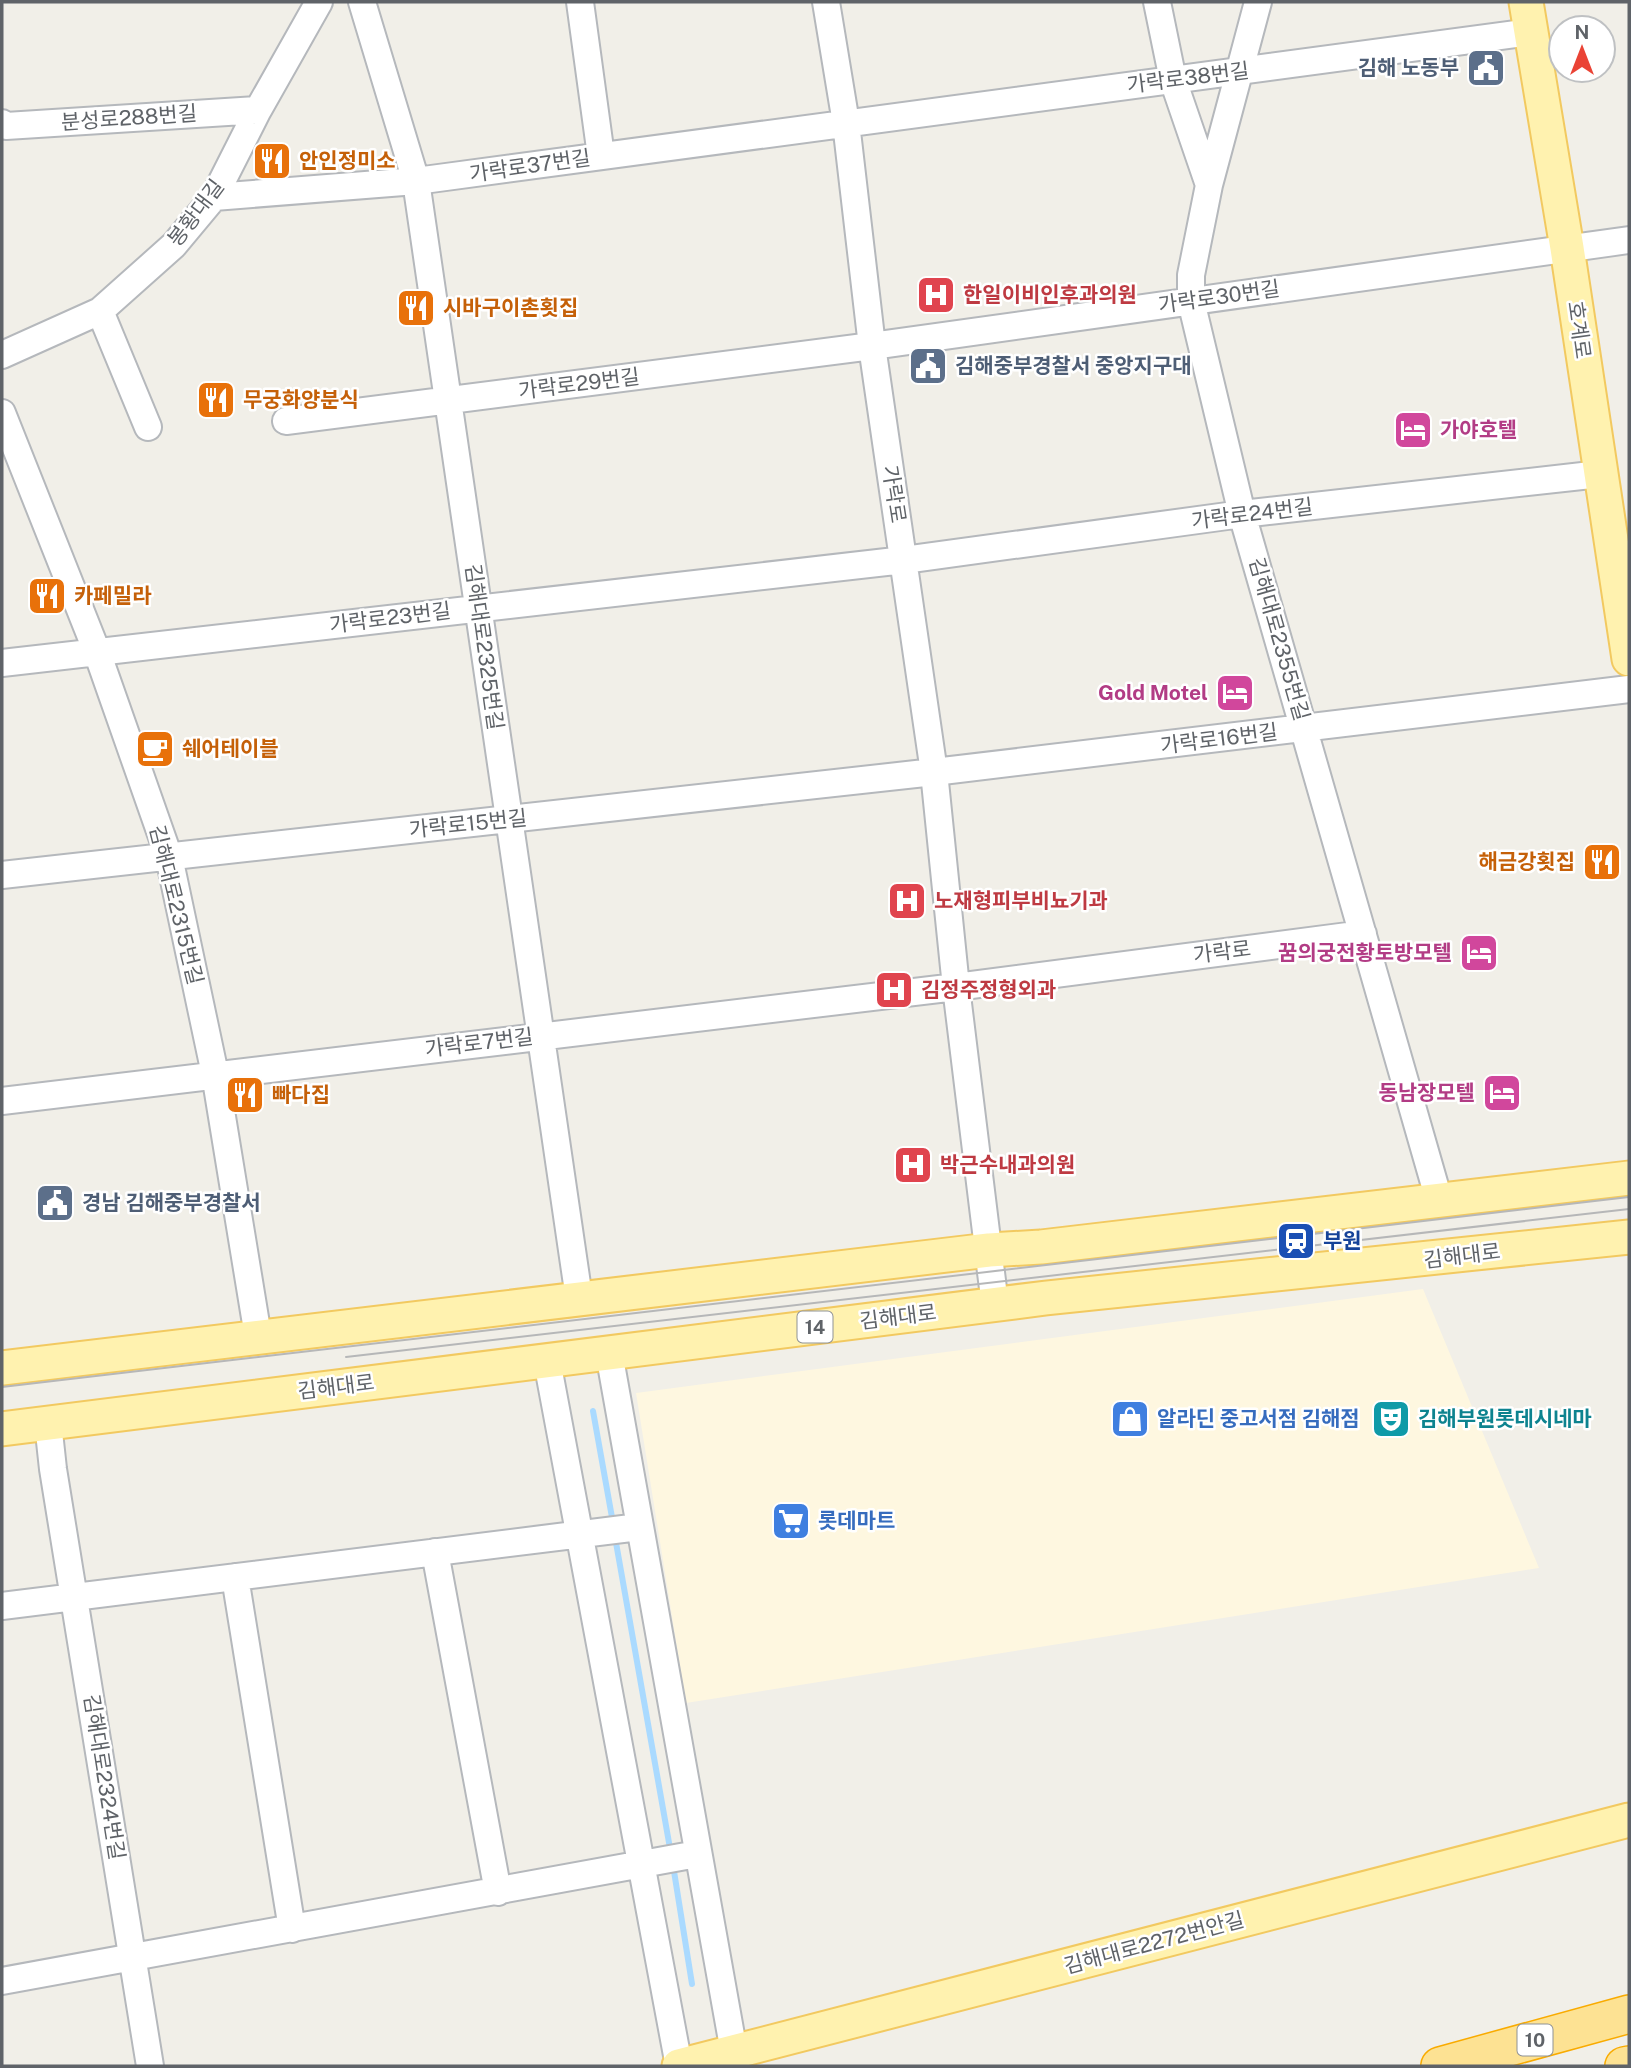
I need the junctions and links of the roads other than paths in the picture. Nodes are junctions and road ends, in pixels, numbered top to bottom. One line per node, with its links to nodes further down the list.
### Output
1 (319, 2): 10 (street, 봉황대길)
2 (362, 2): 14 (street, 김해대로2325번길)
3 (580, 2): 13 (street)
4 (826, 2): 11 (street, 가락로)
5 (1157, 2): 9 (street)
6 (1258, 2): 8 (street, 김해대로2355번길)
7 (1529, 17): 8 (street, 가락로38번길); 18 (main road, 호계로)
8 (1237, 72): 9 (street, 가락로38번길); 15 (street, 김해대로2355번길)
9 (1172, 80): 11 (street, 가락로38번길); 15 (street)
10 (258, 110): 12 (street, 분성로288번길); 16 (street, 봉황대길)
11 (846, 122): 13 (street, 가락로37번길); 21 (street, 가락로)
12 (2, 123)
13 (601, 156): 14 (street, 가락로37번길)
14 (416, 181): 16 (street, 가락로37번길); 23 (street, 김해대로2325번길)
15 (1209, 185): 19 (street, 김해대로2355번길)
16 (214, 197): 20 (street, 봉황대길)
17 (1629, 240): 18 (street, 가락로30번길)
18 (1567, 248): 19 (street, 가락로30번길); 27 (main road, 호계로)
19 (1191, 302): 21 (street, 가락로30번길); 28 (street, 김해대로2355번길)
20 (100, 311): 22 (street, 봉황대길); 26 (street)
21 (872, 346): 23 (street, 가락로29번길); 29 (street, 가락로)
22 (2, 355)
23 (448, 401): 25 (street, 가락로29번길); 30 (street, 김해대로2325번길)
24 (2, 413): 31 (street, 김해대로2315번길)
25 (286, 421)
26 (148, 427)
27 (1600, 474): 28 (street, 가락로24번길); 32 (main road, 호계로)
28 (1242, 514): 29 (street, 가락로24번길); 35 (street, 김해대로2355번길)
29 (904, 560): 30 (street, 가락로23번길); 36 (street, 가락로)
30 (478, 607): 31 (street, 가락로23번길); 37 (street, 김해대로2325번길)
31 (97, 652): 33 (street, 가락로23번길); 38 (street, 김해대로2315번길)
32 (1629, 659)
33 (2, 663)
34 (1629, 689): 35 (street, 가락로16번길)
35 (1305, 729): 36 (street, 가락로16번길); 40 (street, 김해대로2355번길)
36 (934, 772): 37 (street, 가락로15번길); 41 (street, 가락로)
37 (509, 819): 38 (street, 가락로15번길); 42 (street, 김해대로2325번길)
38 (169, 857): 39 (street, 가락로15번길); 43 (street, 김해대로2315번길)
39 (2, 875)
40 (1363, 934): 41 (street, 가락로); 46 (street, 김해대로2355번길)
41 (956, 987): 42 (street, 가락로7번길); 48 (street, 가락로)
42 (541, 1036): 43 (street, 가락로7번길); 49 (street, 김해대로2325번길)
43 (215, 1074): 44 (street, 가락로7번길); 51 (street, 김해대로2315번길)
44 (2, 1101)
45 (1621, 1174): 46 (main road)
46 (1439, 1200): 48 (main road)
47 (1622, 1241): 50 (main road, 김해대로 / 14)
48 (989, 1250): 49 (main road); 50 (street, 가락로)
49 (579, 1298): 51 (main road)
50 (995, 1305): 52 (main road, 김해대로 / 14)
51 (258, 1336): 54 (main road)
52 (609, 1353): 53 (main road, 김해대로 / 14); 57 (street)
53 (547, 1361): 55 (main road, 김해대로 / 14); 57 (street)
54 (2, 1368)
55 (48, 1423): 56 (main road, 김해대로 / 14); 60 (street, 김해대로2324번길)
56 (2, 1429)
57 (612, 1531): 58 (street); 63 (street); 64 (street)
58 (435, 1552): 59 (street); 65 (street)
59 (235, 1577): 60 (street); 66 (street)
60 (74, 1597): 61 (street); 67 (street, 김해대로2324번길)
61 (2, 1606)
62 (1629, 1820): 70 (main road, 김해대로2272번안길)
63 (697, 1854): 64 (street); 70 (street)
64 (642, 1866): 65 (street); 72 (street)
65 (498, 1892): 66 (street)
66 (292, 1928): 67 (street)
67 (133, 1957): 68 (street); 71 (street, 김해대로2324번길)
68 (2, 1981)
69 (1629, 2014): 73 (highway, 10)
70 (734, 2052): 72 (main road, 김해대로2272번안길)
71 (150, 2066)
72 (679, 2066)
73 (1440, 2066)

